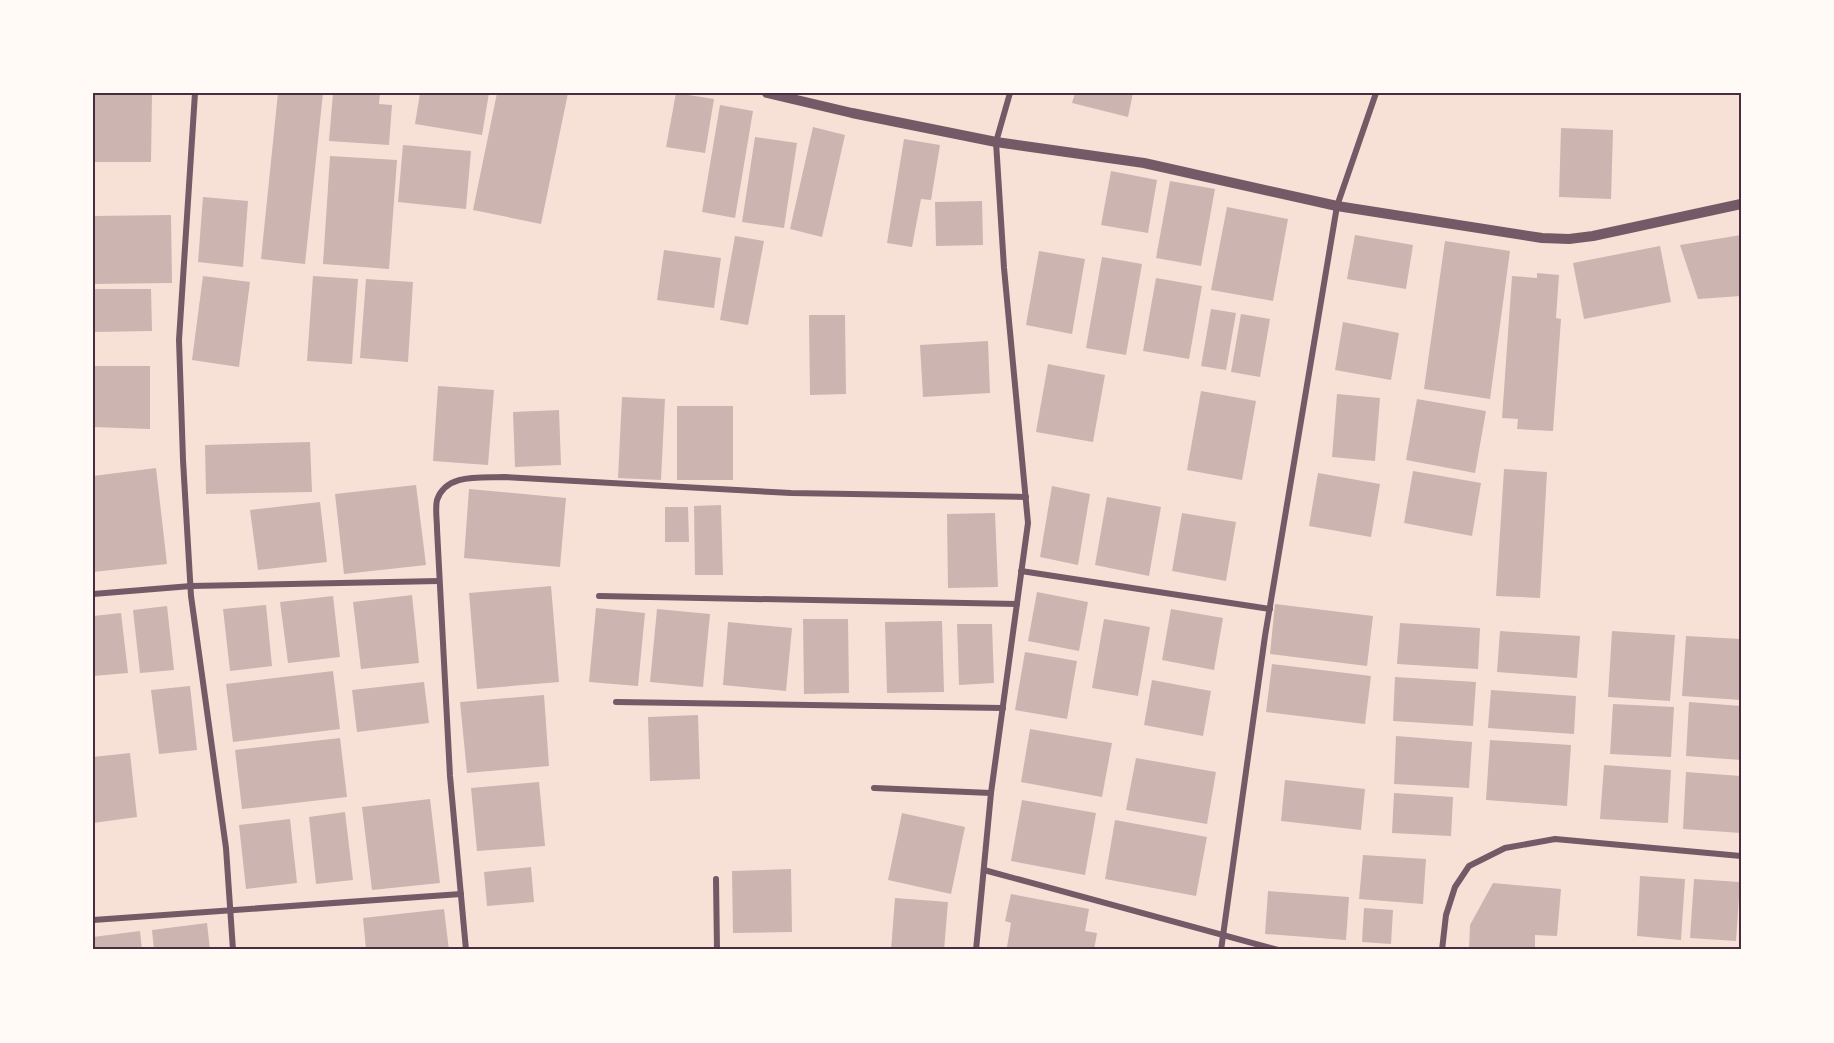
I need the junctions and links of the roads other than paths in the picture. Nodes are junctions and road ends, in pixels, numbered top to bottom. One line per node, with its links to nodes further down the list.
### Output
1 (195, 93): 11 (street)
2 (767, 93): 5 (street)
3 (1010, 93): 5 (street)
4 (1376, 93): 7 (street)
5 (996, 142): 7 (street); 8 (street)
6 (1741, 204): 7 (street)
7 (1337, 206): 15 (street)
8 (1026, 497): 9 (street); 10 (street)
9 (1021, 572): 14 (street); 15 (street)
10 (439, 581): 11 (street); 23 (street)
11 (191, 586): 12 (street); 24 (street)
12 (93, 594)
13 (599, 596): 14 (street)
14 (1017, 604): 17 (street)
15 (1270, 609): 26 (street)
16 (616, 702): 17 (street)
17 (1003, 708): 19 (street)
18 (874, 788): 19 (street)
19 (991, 793): 21 (street)
20 (1741, 856): 33 (street)
21 (984, 870): 26 (street); 30 (street)
22 (716, 879): 29 (street)
23 (461, 894): 24 (street); 28 (street)
24 (231, 909): 25 (street); 27 (street)
25 (93, 920)
26 (1224, 936): 31 (street); 32 (street)
27 (233, 950)
28 (466, 950)
29 (717, 950)
30 (976, 950)
31 (1221, 950)
32 (1278, 950)
33 (1442, 950)

